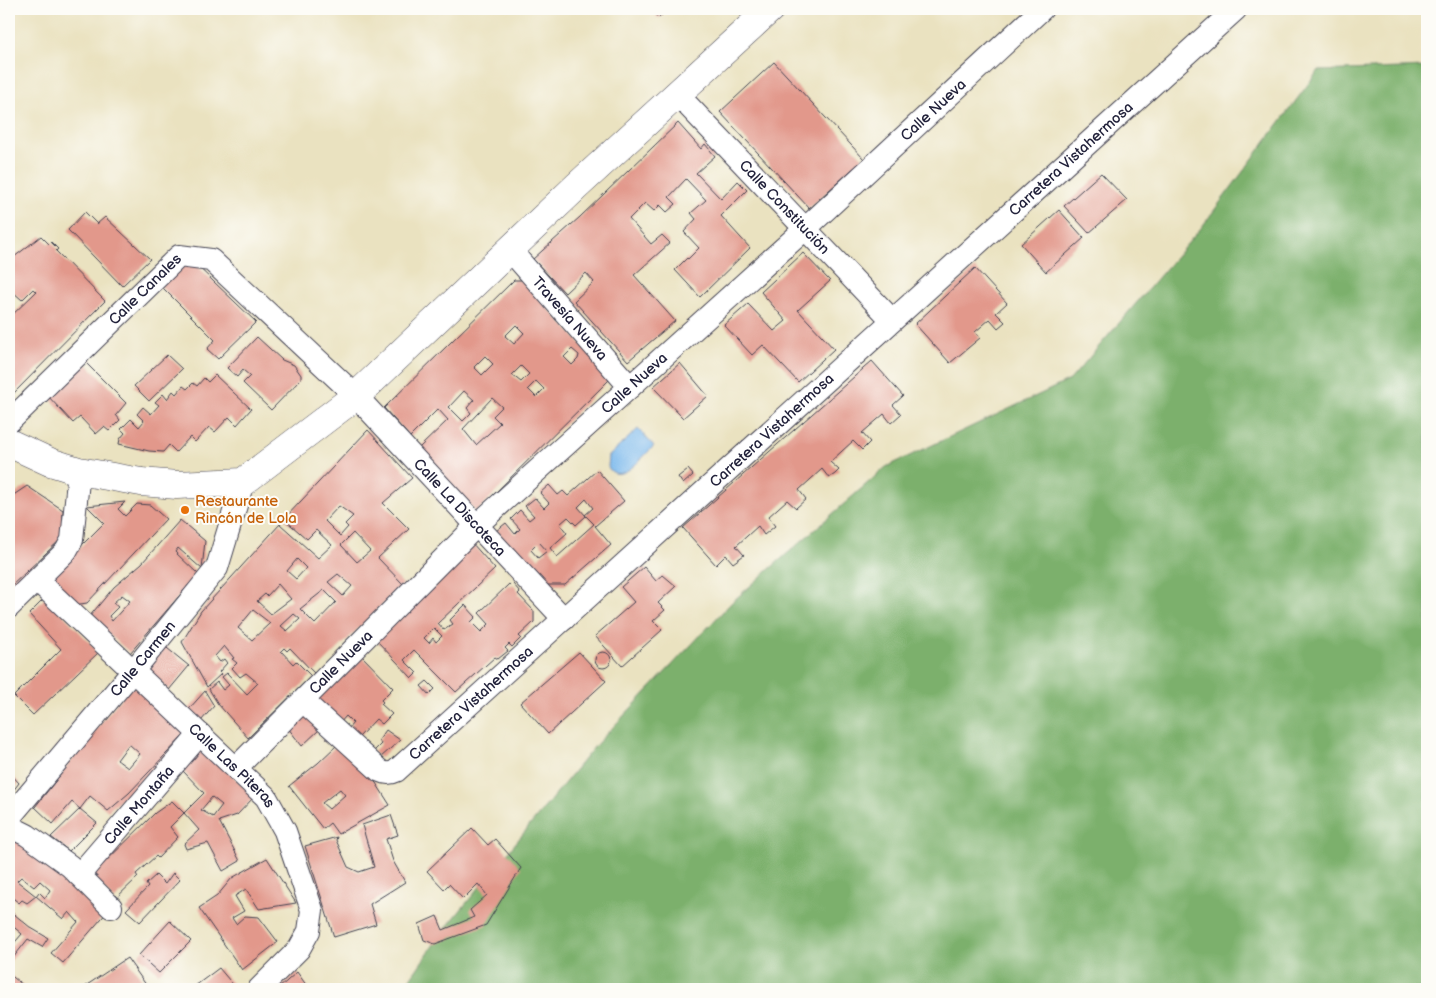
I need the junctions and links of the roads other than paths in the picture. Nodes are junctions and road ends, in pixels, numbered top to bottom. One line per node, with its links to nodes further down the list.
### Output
1 (770, 9): 4 (main road)
2 (1042, 9): 5 (street, Calle Nueva)
3 (1236, 9): 7 (street, Carretera Vistahermosa)
4 (677, 94): 5 (street, Calle Constitución); 6 (main road)
5 (805, 229): 7 (street, Calle Constitución); 8 (street, Calle Nueva)
6 (510, 250): 8 (street, Travesía Nueva); 9 (main road)
7 (892, 320): 17 (street, Carretera Vistahermosa)
8 (630, 387): 14 (street, Calle Nueva)
9 (356, 396): 10 (street, Calle Canales); 13 (main road); 14 (street, Calle La Discoteca)
10 (9, 422)
11 (9, 443): 12 (main road)
12 (79, 471): 13 (main road); 15 (street)
13 (243, 482): 18 (street, Calle Carmen)
14 (477, 525): 17 (street, Calle La Discoteca); 19 (street, Calle Nueva)
15 (37, 580): 16 (street); 18 (street, Calle Las Piteras)
16 (9, 607)
17 (564, 619): 19 (street, Carretera Vistahermosa)
18 (133, 672): 20 (street, Calle Las Piteras); 22 (street, Calle Carmen)
19 (303, 701): 21 (street, Calle Nueva)
20 (200, 734): 21 (street, Calle Las Piteras); 24 (street, Calle Montaña)
21 (236, 768): 26 (street, Calle Las Piteras)
22 (9, 818)
23 (9, 826): 24 (street)
24 (79, 875): 25 (street)
25 (111, 907)
26 (259, 989)

